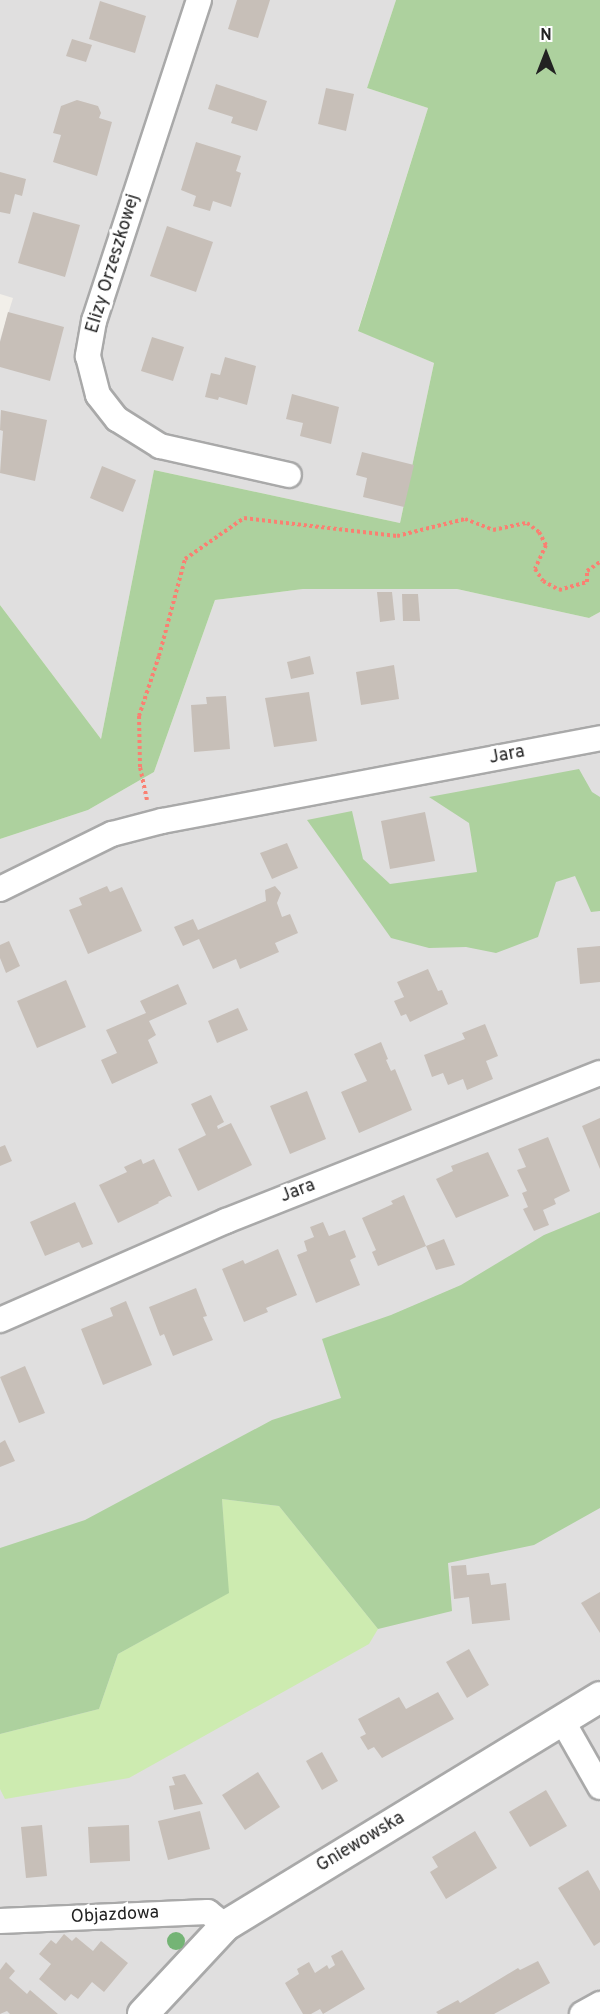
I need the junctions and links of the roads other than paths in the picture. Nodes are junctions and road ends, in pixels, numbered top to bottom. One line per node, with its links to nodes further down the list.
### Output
1 (199, 0): 2 (street, Elizy Orzeszkowej)
2 (289, 475)
3 (600, 738): 4 (street, Jara)
4 (0, 889)
5 (600, 1073): 6 (street, Jara)
6 (0, 1320)
7 (600, 1697): 8 (street, Gniewowska)
8 (562, 1720): 9 (street); 11 (street, Gniewowska)
9 (600, 1787)
10 (0, 1921): 11 (street, Objazdowa)
11 (225, 1926): 13 (street, Gniewowska)
12 (600, 2004): 14 (street)
13 (143, 2014)
14 (582, 2014)

